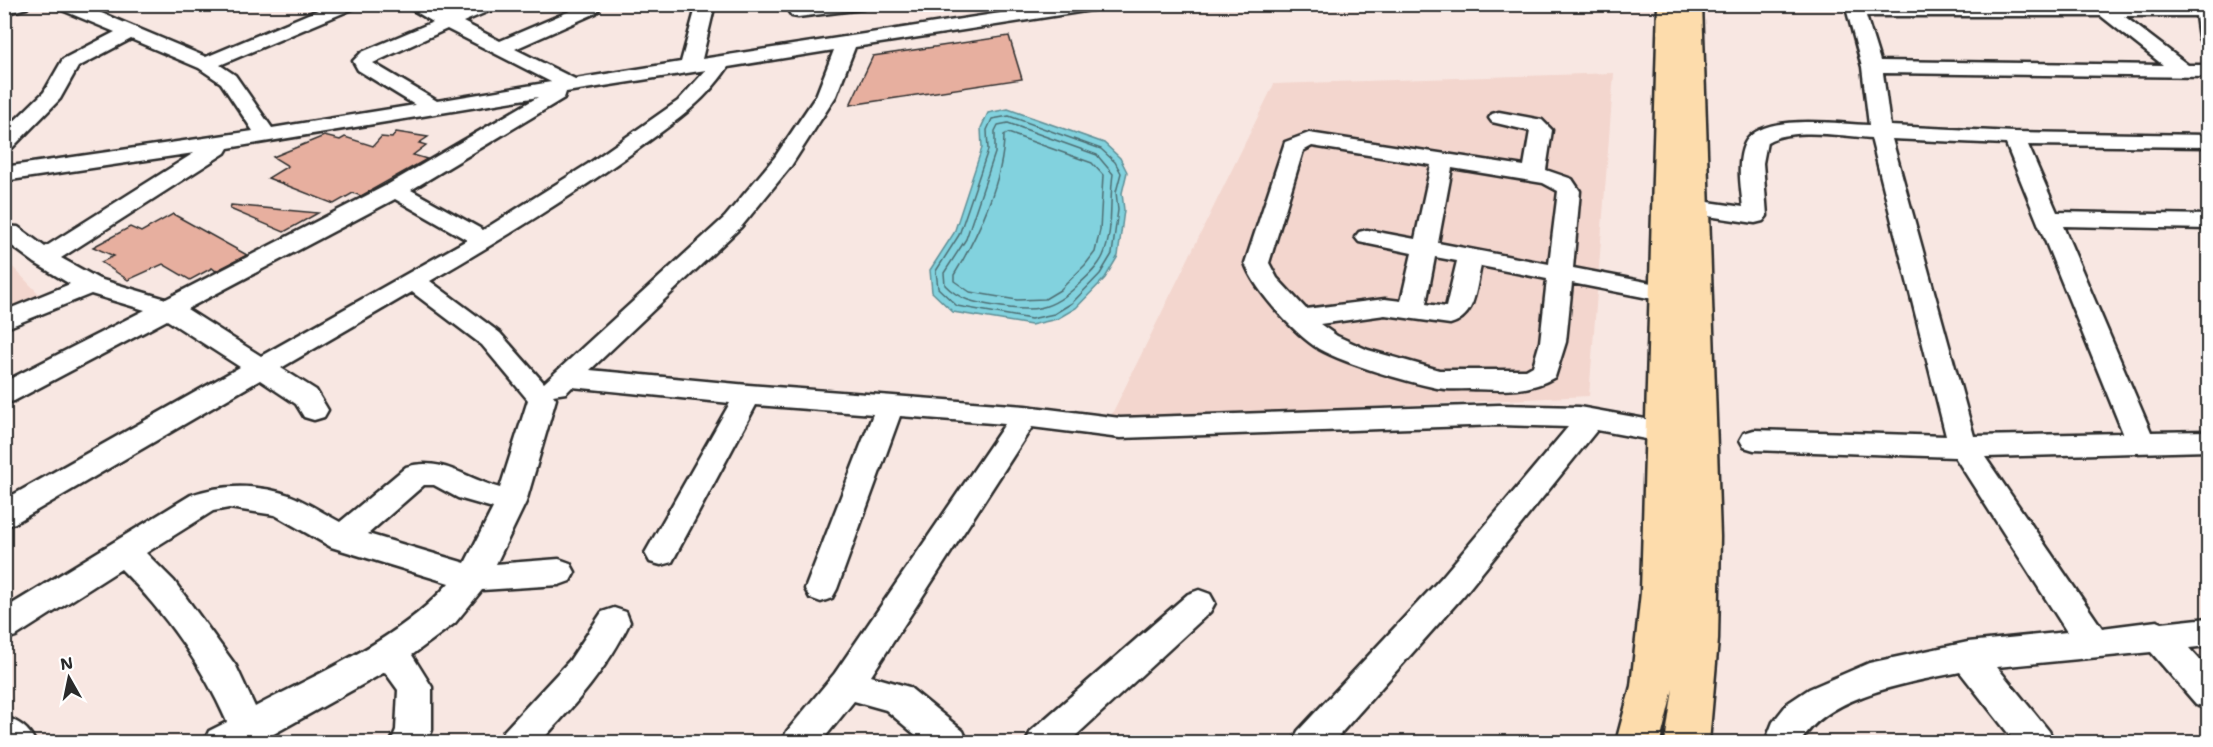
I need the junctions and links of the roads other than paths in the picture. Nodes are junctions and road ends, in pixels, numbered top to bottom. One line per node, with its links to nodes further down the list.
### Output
1 (63, 4): 19 (street)
2 (115, 4): 19 (street)
3 (349, 4): 25 (street)
4 (412, 4): 18 (street)
5 (490, 4): 18 (street)
6 (706, 4): 26 (street)
7 (863, 4): 16 (street)
8 (982, 4): 17 (street)
9 (1669, 4): 55 (main road)
10 (1691, 4): 43 (main road)
11 (1092, 5): 17 (street)
12 (1855, 7): 15 (street); 27 (street)
13 (2204, 8): 15 (street); 21 (street)
14 (590, 9): 23 (street)
15 (2104, 10): 28 (street)
16 (798, 12)
17 (996, 20): 22 (street)
18 (445, 23): 23 (street); 31 (street)
19 (105, 24): 20 (street)
20 (130, 32): 25 (street); 38 (street)
21 (2208, 38)
22 (847, 43): 24 (street); 62 (street)
23 (501, 48): 30 (street)
24 (721, 62): 26 (street); 48 (street)
25 (206, 64): 34 (street)
26 (690, 67): 30 (street)
27 (1872, 67): 28 (street); 33 (street)
28 (2184, 71): 29 (street)
29 (2208, 71)
30 (572, 85): 31 (street); 42 (street)
31 (436, 109): 34 (street)
32 (1499, 118): 41 (street)
33 (1880, 132): 35 (street); 43 (street); 74 (street)
34 (266, 135): 37 (street)
35 (2014, 138): 36 (street); 44 (street)
36 (2208, 141)
37 (226, 142): 40 (street); 51 (street)
38 (4, 143)
39 (1443, 160): 41 (street); 49 (street); 59 (street)
40 (4, 174)
41 (1534, 175): 52 (street)
42 (395, 190): 48 (street); 57 (street)
43 (1694, 207): 56 (main road)
44 (2048, 219): 45 (street); 72 (street)
45 (2208, 222)
46 (4, 233): 51 (street)
47 (1367, 237): 49 (street)
48 (484, 240): 53 (street)
49 (1425, 248): 50 (street); 58 (street)
50 (1471, 256): 52 (street); 58 (street)
51 (44, 258): 54 (street)
52 (1560, 273): 55 (street); 59 (street)
53 (414, 282): 61 (street); 65 (street)
54 (90, 285): 57 (street); 60 (street)
55 (1663, 294): 56 (street); 70 (main road)
56 (1695, 300): 103 (main road)
57 (167, 308): 61 (street); 63 (street)
58 (1412, 310): 59 (street)
59 (1299, 318)
60 (4, 321)
61 (260, 369): 67 (street); 76 (street)
62 (565, 377): 64 (street); 65 (street)
63 (4, 394)
64 (748, 395): 66 (street); 79 (street)
65 (542, 399): 75 (street)
66 (890, 405): 68 (street); 82 (street)
67 (314, 410)
68 (1025, 416): 69 (street); 91 (street)
69 (1590, 419): 70 (street); 101 (street)
70 (1662, 432): 102 (main road)
71 (1754, 440): 74 (street)
72 (2141, 441): 73 (street); 74 (street)
73 (2208, 441)
74 (1963, 447): 88 (street)
75 (511, 502): 77 (street); 81 (street)
76 (4, 516)
77 (342, 538): 78 (street); 81 (street)
78 (124, 552): 85 (street); 94 (street)
79 (661, 552)
80 (559, 572): 81 (street)
81 (473, 578): 89 (street)
82 (821, 589)
83 (1199, 603): 100 (street)
84 (614, 622): 97 (street)
85 (4, 626)
86 (2208, 632): 87 (street)
87 (2157, 636): 88 (street); 92 (street)
88 (2093, 643): 90 (street)
89 (391, 652): 94 (street); 96 (street)
90 (1968, 656): 104 (street); 105 (street)
91 (847, 684): 98 (street); 99 (street)
92 (2208, 693)
93 (4, 732): 95 (street)
94 (235, 736)
95 (17, 742)
96 (409, 742)
97 (517, 742)
98 (800, 742)
99 (950, 742)
100 (1044, 742)
101 (1311, 742)
102 (1638, 742)
103 (1687, 742)
104 (1783, 742)
105 (2036, 742)

